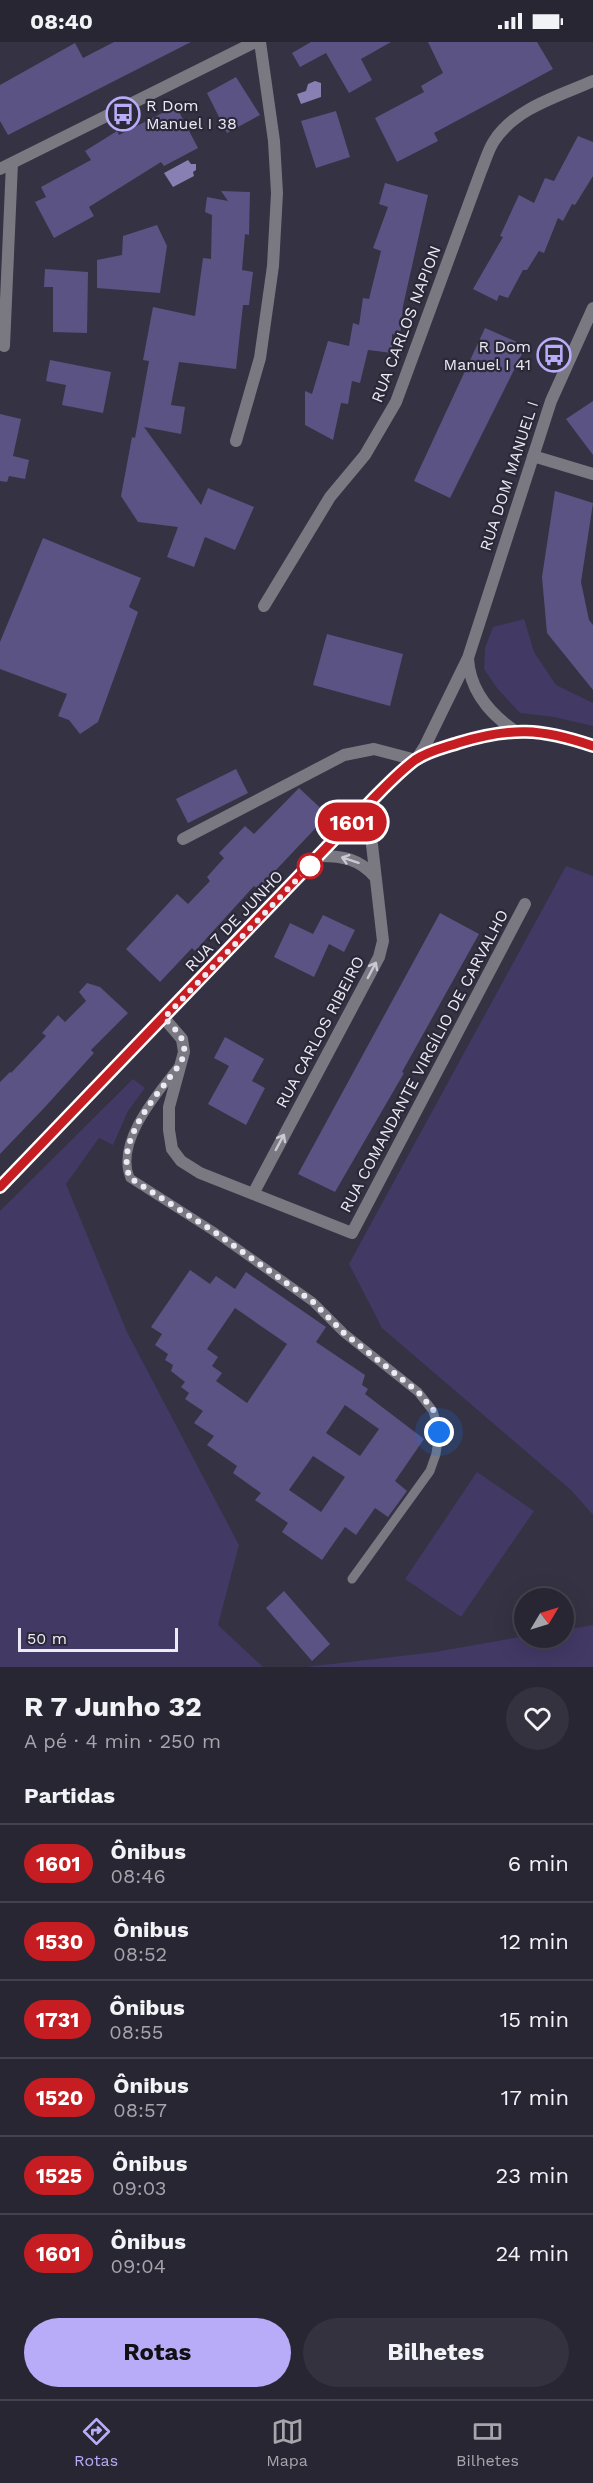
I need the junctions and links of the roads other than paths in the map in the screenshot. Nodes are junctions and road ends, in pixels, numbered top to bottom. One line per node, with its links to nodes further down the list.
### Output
1 (255, 42): 4 (street)
2 (260, 42): 8 (street)
3 (593, 81): 11 (street, RUA CARLOS NAPION)
4 (12, 163): 5 (street); 7 (street)
5 (0, 169)
6 (593, 308): 9 (street, RUA DOM MANUEL I)
7 (4, 346)
8 (236, 441)
9 (533, 456): 10 (street); 12 (street, RUA DOM MANUEL I)
10 (593, 474)
11 (264, 606)
12 (468, 658): 13 (street); 15 (street, RUA DOM MANUEL I)
13 (515, 730): 14 (main road, RUA 7 DE JUNHO); 15 (main road, RUA 7 DE JUNHO)
14 (593, 746)
15 (416, 760): 16 (main road, RUA 7 DE JUNHO); 17 (street)
16 (371, 801): 18 (main road, RUA 7 DE JUNHO); 19 (street, RUA CARLOS RIBEIRO)
17 (183, 839)
18 (320, 856): 19 (street, one-way to 18); 21 (main road, RUA 7 DE JUNHO)
19 (375, 877): 24 (street, RUA CARLOS RIBEIRO, one-way to 19)
20 (525, 904): 24 (street, RUA COMANDANTE VIRGÍLIO DE CARVALHO)
21 (164, 1018): 22 (street); 23 (main road, RUA 7 DE JUNHO)
22 (180, 1065): 24 (street); 25 (lane)
23 (0, 1187)
24 (252, 1194)
25 (352, 1579)

